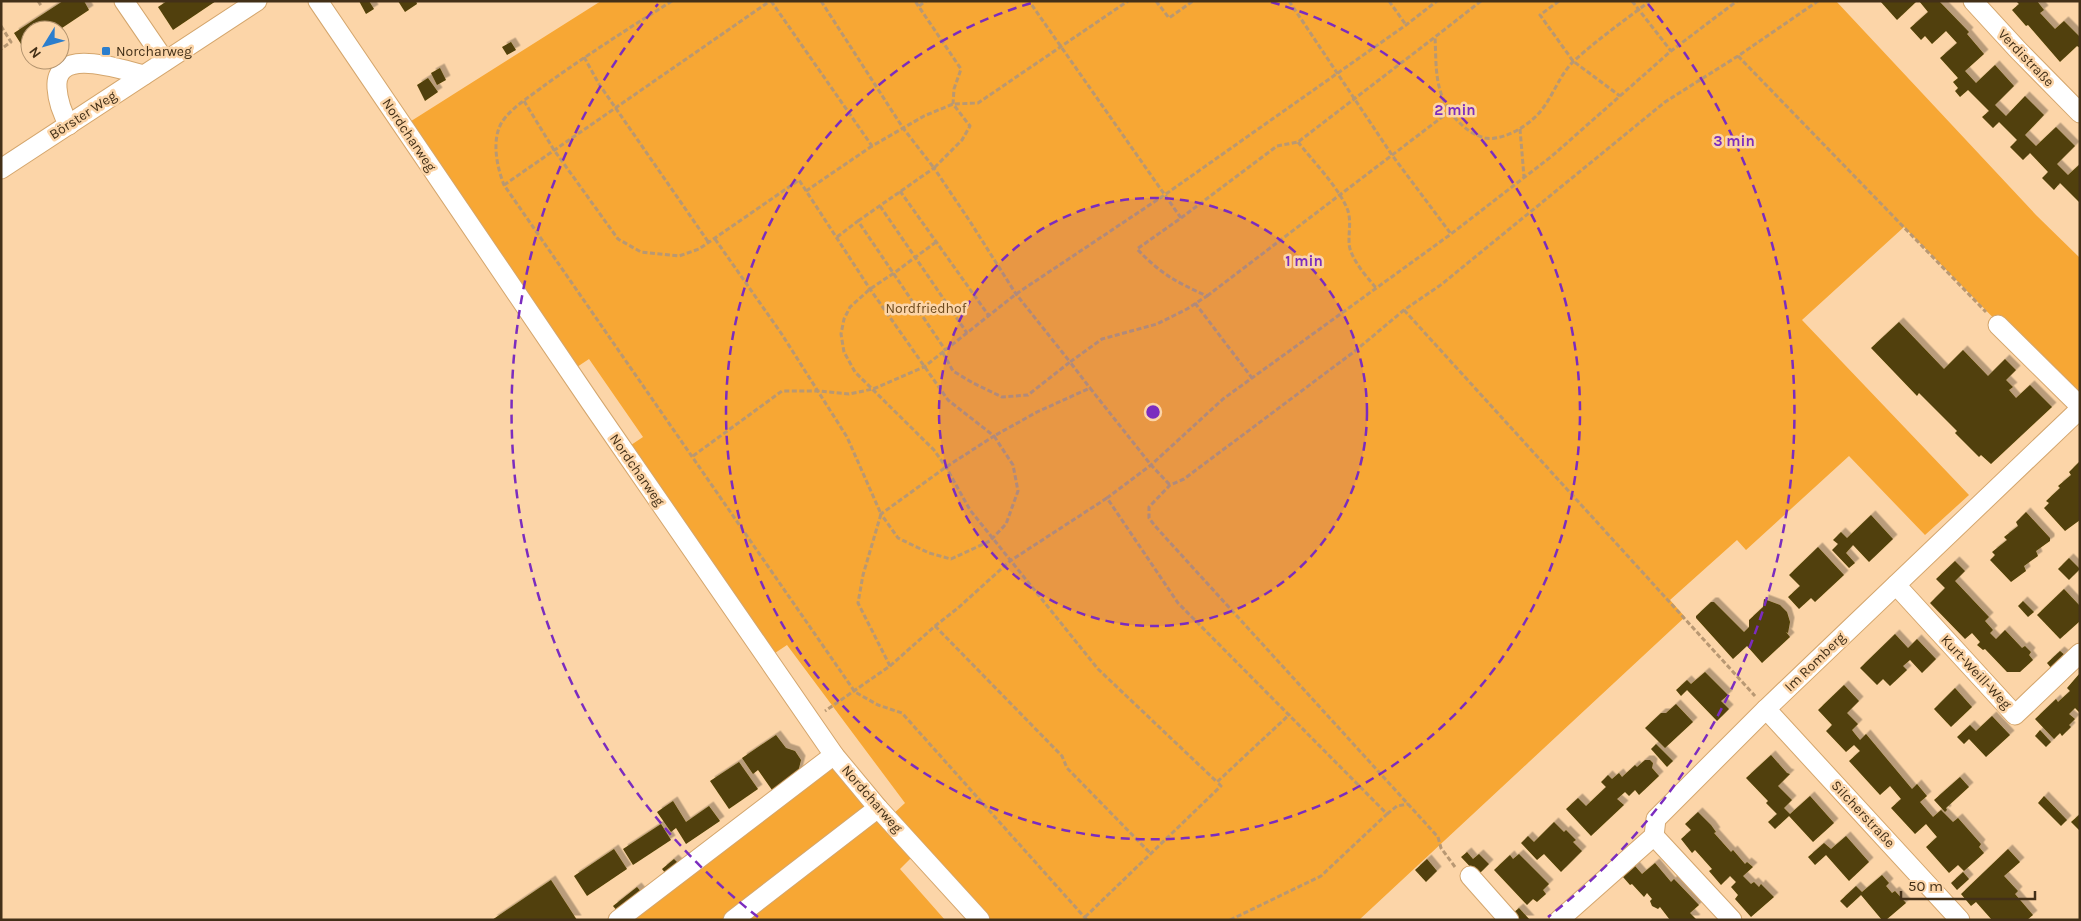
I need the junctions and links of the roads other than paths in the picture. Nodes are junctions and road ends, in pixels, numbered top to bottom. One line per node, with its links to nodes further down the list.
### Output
1 (124, 1): 5 (street)
2 (257, 1): 5 (street, Börster Weg)
3 (318, 1): 15 (street, Nordcharweg)
4 (1973, 1): 7 (street, Verdistraße)
5 (165, 61): 6 (street, Börster Weg)
6 (144, 75): 8 (street, Börster Weg); 8 (street)
7 (2080, 113)
8 (69, 124): 9 (street, Börster Weg)
9 (1, 169)
10 (1998, 326): 11 (street)
11 (2080, 408): 12 (street, Im Romberg)
12 (1896, 585): 13 (street, Kurt-Weill-Weg); 14 (street, Im Romberg)
13 (2080, 653)
14 (1766, 709): 17 (street, Im Romberg); 25 (street, Silcherstraße)
15 (834, 755): 16 (street, Nordcharweg); 19 (street)
16 (878, 808): 20 (street); 21 (street, Nordcharweg)
17 (1654, 836): 23 (street, Im Romberg); 24 (street)
18 (1470, 876): 22 (street)
19 (618, 920)
20 (733, 920)
21 (980, 920)
22 (1509, 920)
23 (1559, 920)
24 (1732, 920)
25 (1960, 920)

